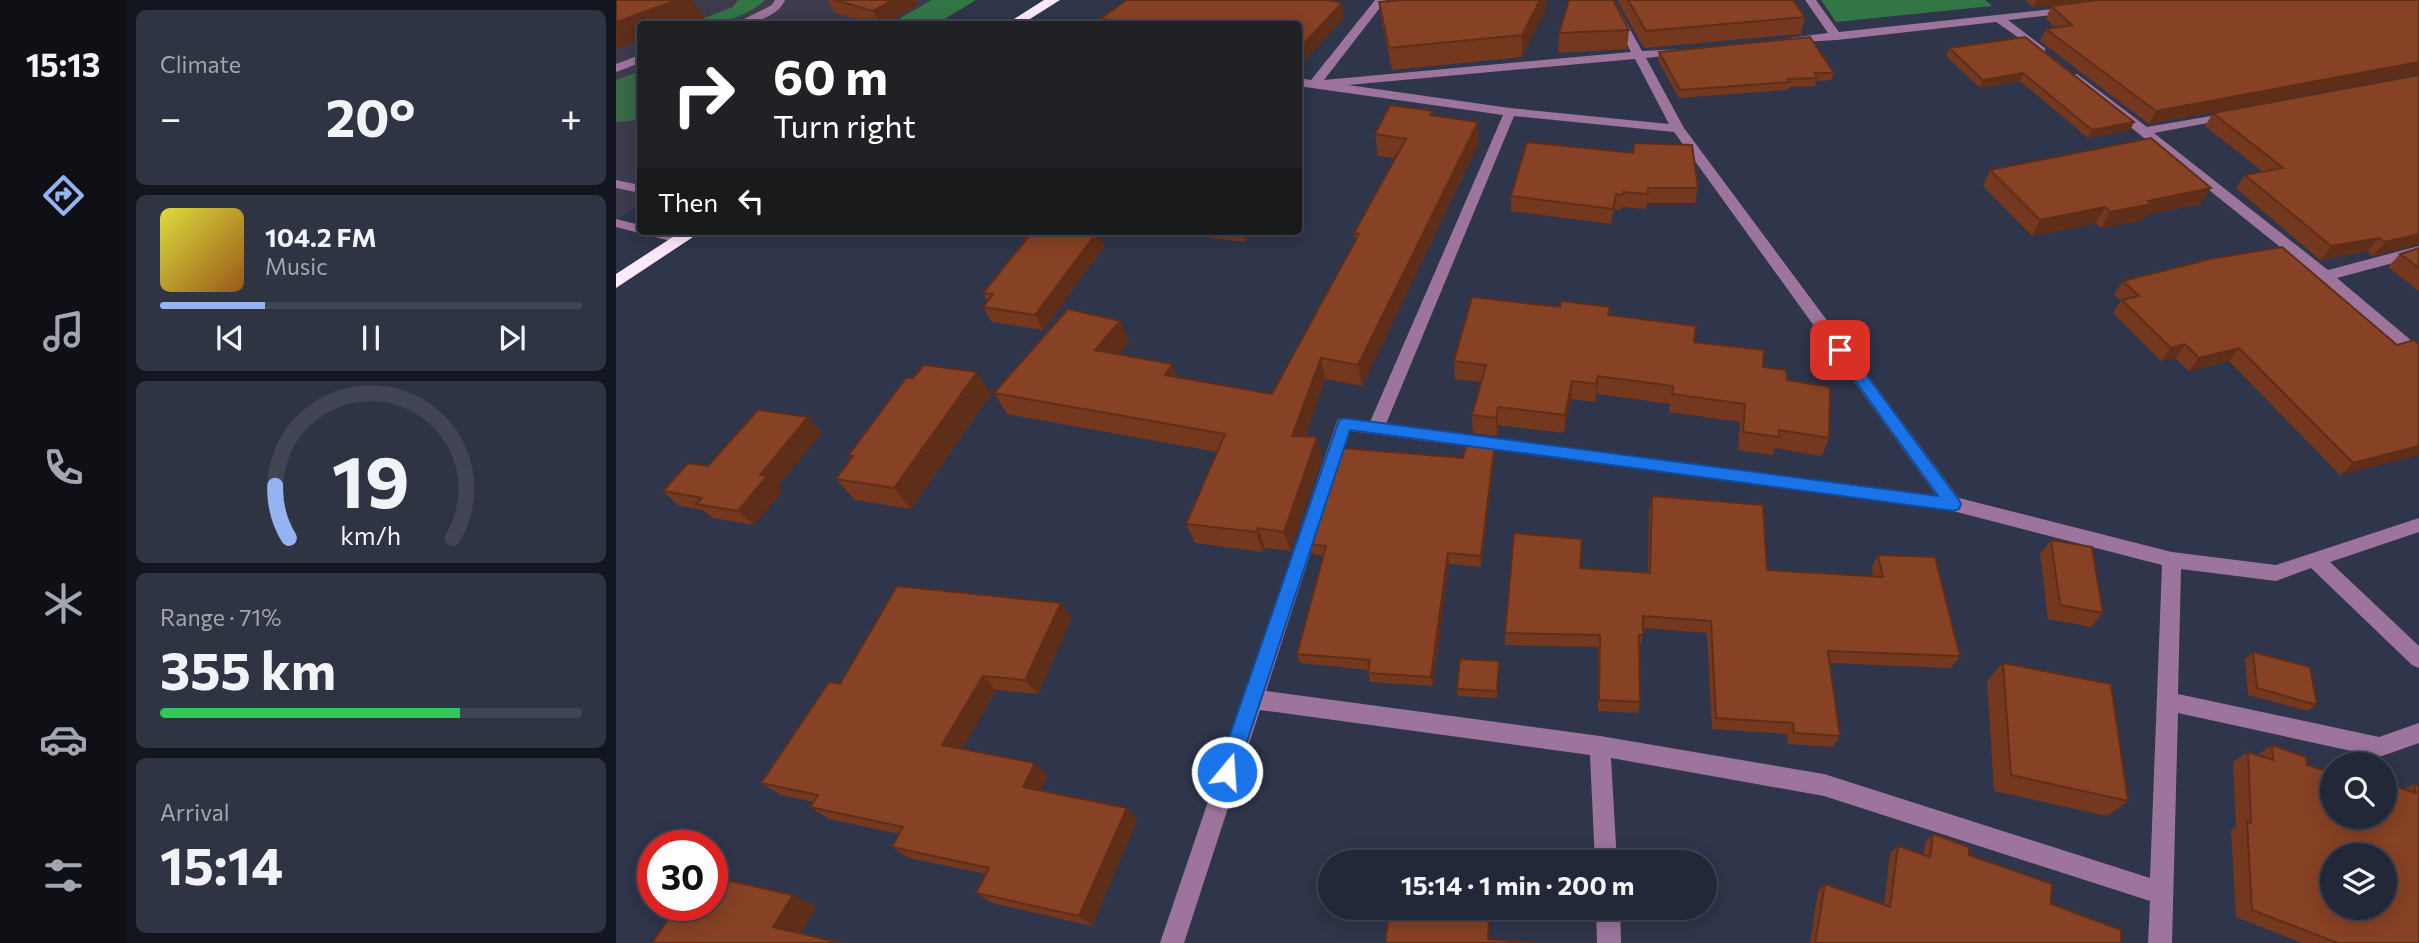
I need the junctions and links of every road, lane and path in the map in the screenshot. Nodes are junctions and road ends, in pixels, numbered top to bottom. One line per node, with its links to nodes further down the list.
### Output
1 (780, 0): 8 (street)
2 (1053, 0): 9 (highway)
3 (1381, 0): 17 (street)
4 (1609, 0): 13 (street)
5 (1810, 0): 10 (street)
6 (2079, 9): 7 (street)
7 (2001, 20): 10 (street); 21 (street)
8 (747, 21)
9 (1018, 21)
10 (1838, 37): 11 (street)
11 (1772, 43)
12 (1693, 50): 13 (street)
13 (1640, 55): 17 (street); 20 (street)
14 (637, 60): 15 (street)
15 (616, 68)
16 (1302, 83): 17 (street)
17 (1314, 85): 18 (street)
18 (1510, 112): 20 (street); 31 (street)
19 (2242, 113): 21 (street)
20 (1678, 129): 32 (street)
21 (2147, 131): 28 (street)
22 (616, 184): 23 (street)
23 (637, 188)
24 (616, 223): 25 (street)
25 (637, 228)
26 (688, 235): 29 (highway)
27 (2419, 251): 28 (street)
28 (2325, 276): 30 (street)
29 (616, 282)
30 (2419, 356)
31 (1375, 429): 32 (street); 37 (street)
32 (1953, 504): 35 (street)
33 (2419, 525): 34 (street)
34 (2314, 559): 35 (street); 36 (street)
35 (2172, 560): 38 (street)
36 (2419, 659)
37 (1251, 699): 40 (street); 44 (street)
38 (2167, 701): 39 (street); 42 (street)
39 (2419, 733)
40 (1600, 746): 41 (street); 42 (street)
41 (1605, 850)
42 (2161, 893): 46 (street)
43 (1608, 920): 45 (street)
44 (1171, 943)
45 (1609, 943)
46 (2160, 943)

